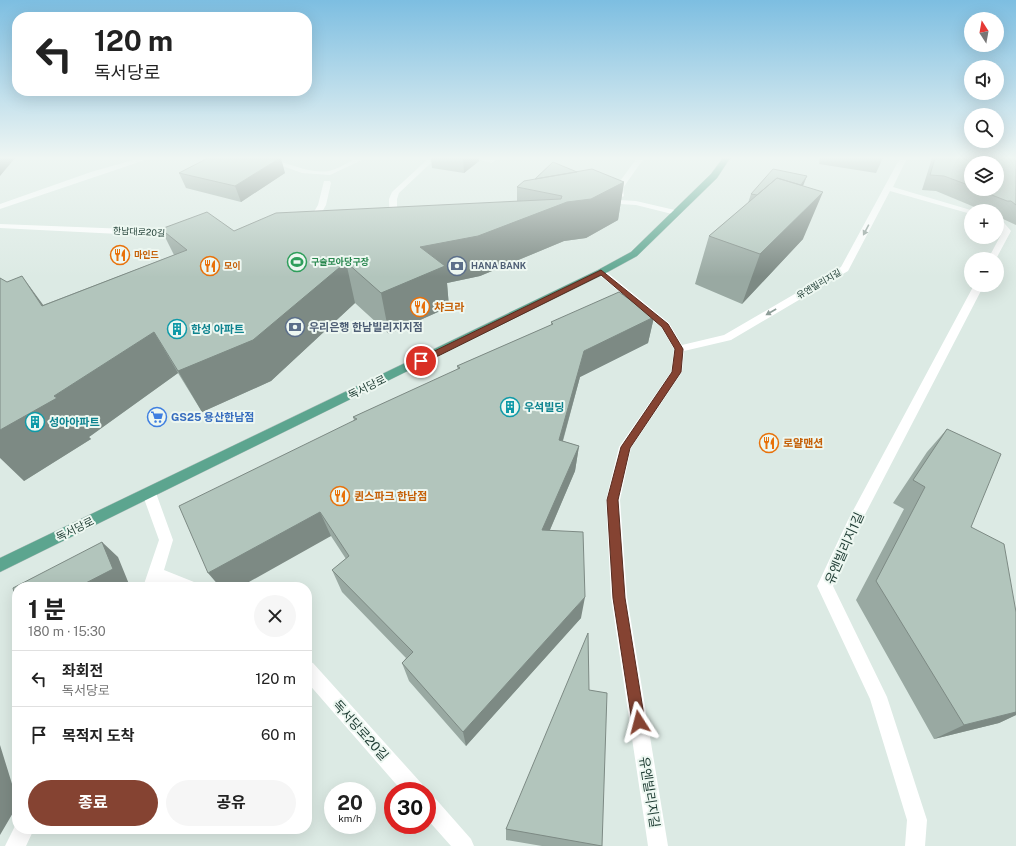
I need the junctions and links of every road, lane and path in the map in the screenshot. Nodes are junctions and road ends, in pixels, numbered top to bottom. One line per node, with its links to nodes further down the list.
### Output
1 (27, 197): 10 (street)
2 (324, 197): 15 (street)
3 (394, 197): 16 (street)
4 (620, 197): 9 (street)
5 (692, 197): 12 (main road, 독서당로)
6 (884, 197): 21 (street, 유엔빌리지길, one-way to 21)
7 (921, 197): 11 (street)
8 (598, 201): 9 (street)
9 (620, 202): 12 (street)
10 (0, 207)
11 (964, 210)
12 (676, 213): 19 (main road, 독서당로)
13 (0, 226): 17 (street, 한남대로20길)
14 (1004, 228): 18 (street)
15 (307, 230)
16 (401, 231)
17 (186, 234)
18 (1004, 237)
19 (601, 272): 21 (street); 22 (main road, 독서당로)
20 (975, 292): 33 (street, 유엔빌리지1길)
21 (679, 349): 32 (street, 유엔빌리지길)
22 (149, 493): 23 (main road, 독서당로); 24 (street)
23 (0, 565)
24 (153, 580): 25 (street)
25 (163, 582)
26 (312, 675): 27 (street, 독서당로20길)
27 (407, 782)
28 (436, 814): 31 (street)
29 (21, 834): 30 (street)
30 (15, 846)
31 (464, 846)
32 (658, 846)
33 (915, 846)

